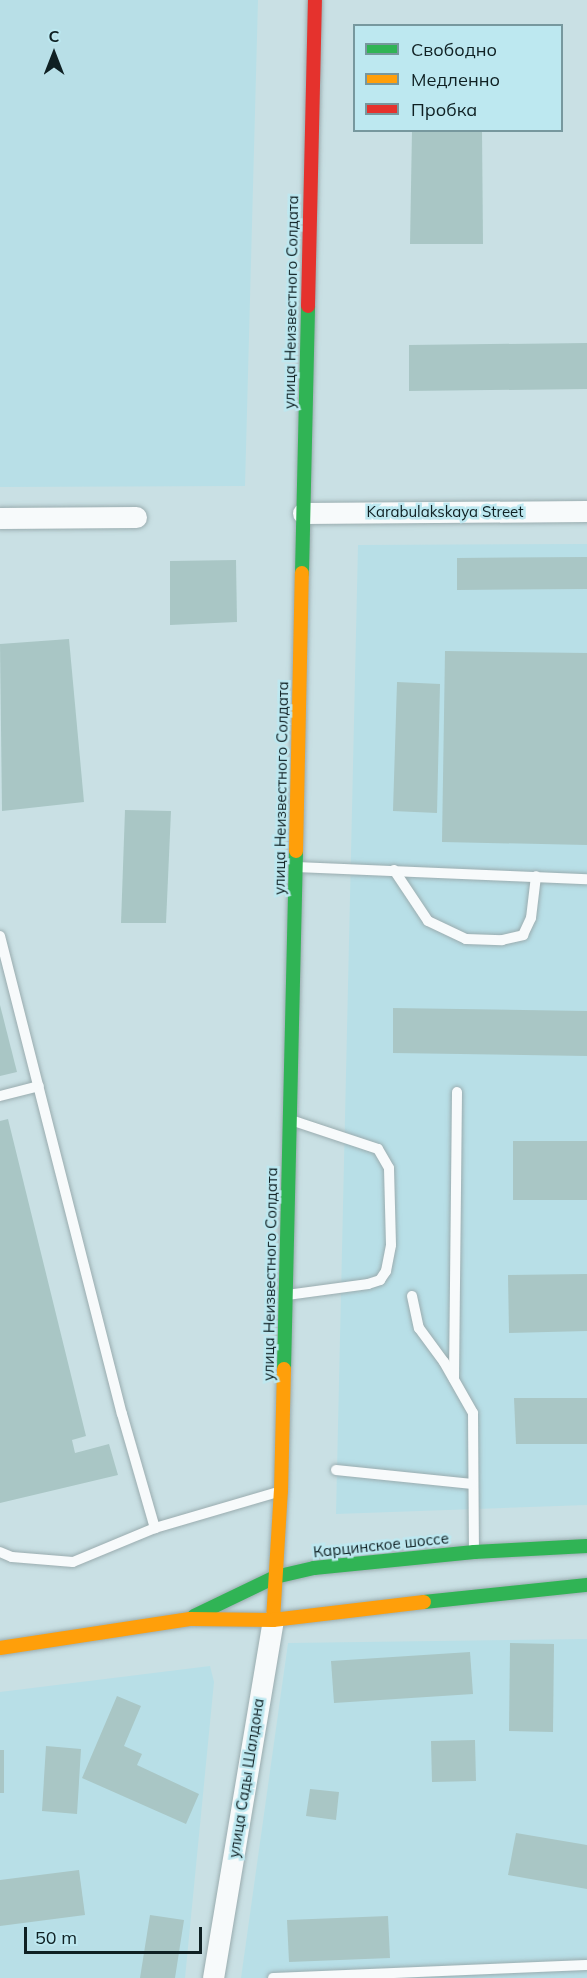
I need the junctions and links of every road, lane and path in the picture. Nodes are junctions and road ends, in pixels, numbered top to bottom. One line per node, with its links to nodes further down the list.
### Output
1 (315, 0): 3 (street, улица Неизвестного Солдата)
2 (587, 511): 3 (street, Karabulakskaya Street)
3 (303, 513): 6 (street, улица Неизвестного Солдата)
4 (136, 517): 5 (street)
5 (0, 518)
6 (296, 867): 7 (lane); 14 (street, улица Неизвестного Солдата)
7 (394, 870): 8 (lane); 8 (lane)
8 (537, 876): 9 (lane)
9 (587, 879)
10 (0, 936): 11 (lane)
11 (39, 1086): 13 (lane); 21 (lane)
12 (457, 1092): 17 (lane)
13 (0, 1096)
14 (291, 1120): 15 (street, улица Неизвестного Солдата); 15 (lane)
15 (286, 1296): 20 (street, улица Неизвестного Солдата)
16 (412, 1296): 17 (lane)
17 (454, 1379): 19 (lane)
18 (336, 1470): 19 (lane)
19 (471, 1484): 24 (lane)
20 (281, 1491): 21 (lane); 25 (street, улица Неизвестного Солдата)
21 (155, 1528): 23 (lane)
22 (587, 1546): 24 (street, Карцинское шоссе)
23 (0, 1552)
24 (474, 1552): 25 (street, Карцинское шоссе)
25 (275, 1577): 27 (street, Карцинское шоссе); 28 (street, улица Сады Шалдона)
26 (587, 1585): 28 (street, Карцинское шоссе)
27 (190, 1619): 28 (street, Карцинское шоссе); 29 (street, Карцинское шоссе)
28 (273, 1620): 32 (street, улица Сады Шалдона)
29 (0, 1648)
30 (587, 1965): 31 (lane)
31 (345, 1977): 33 (lane)
32 (213, 1978)
33 (273, 1978)

